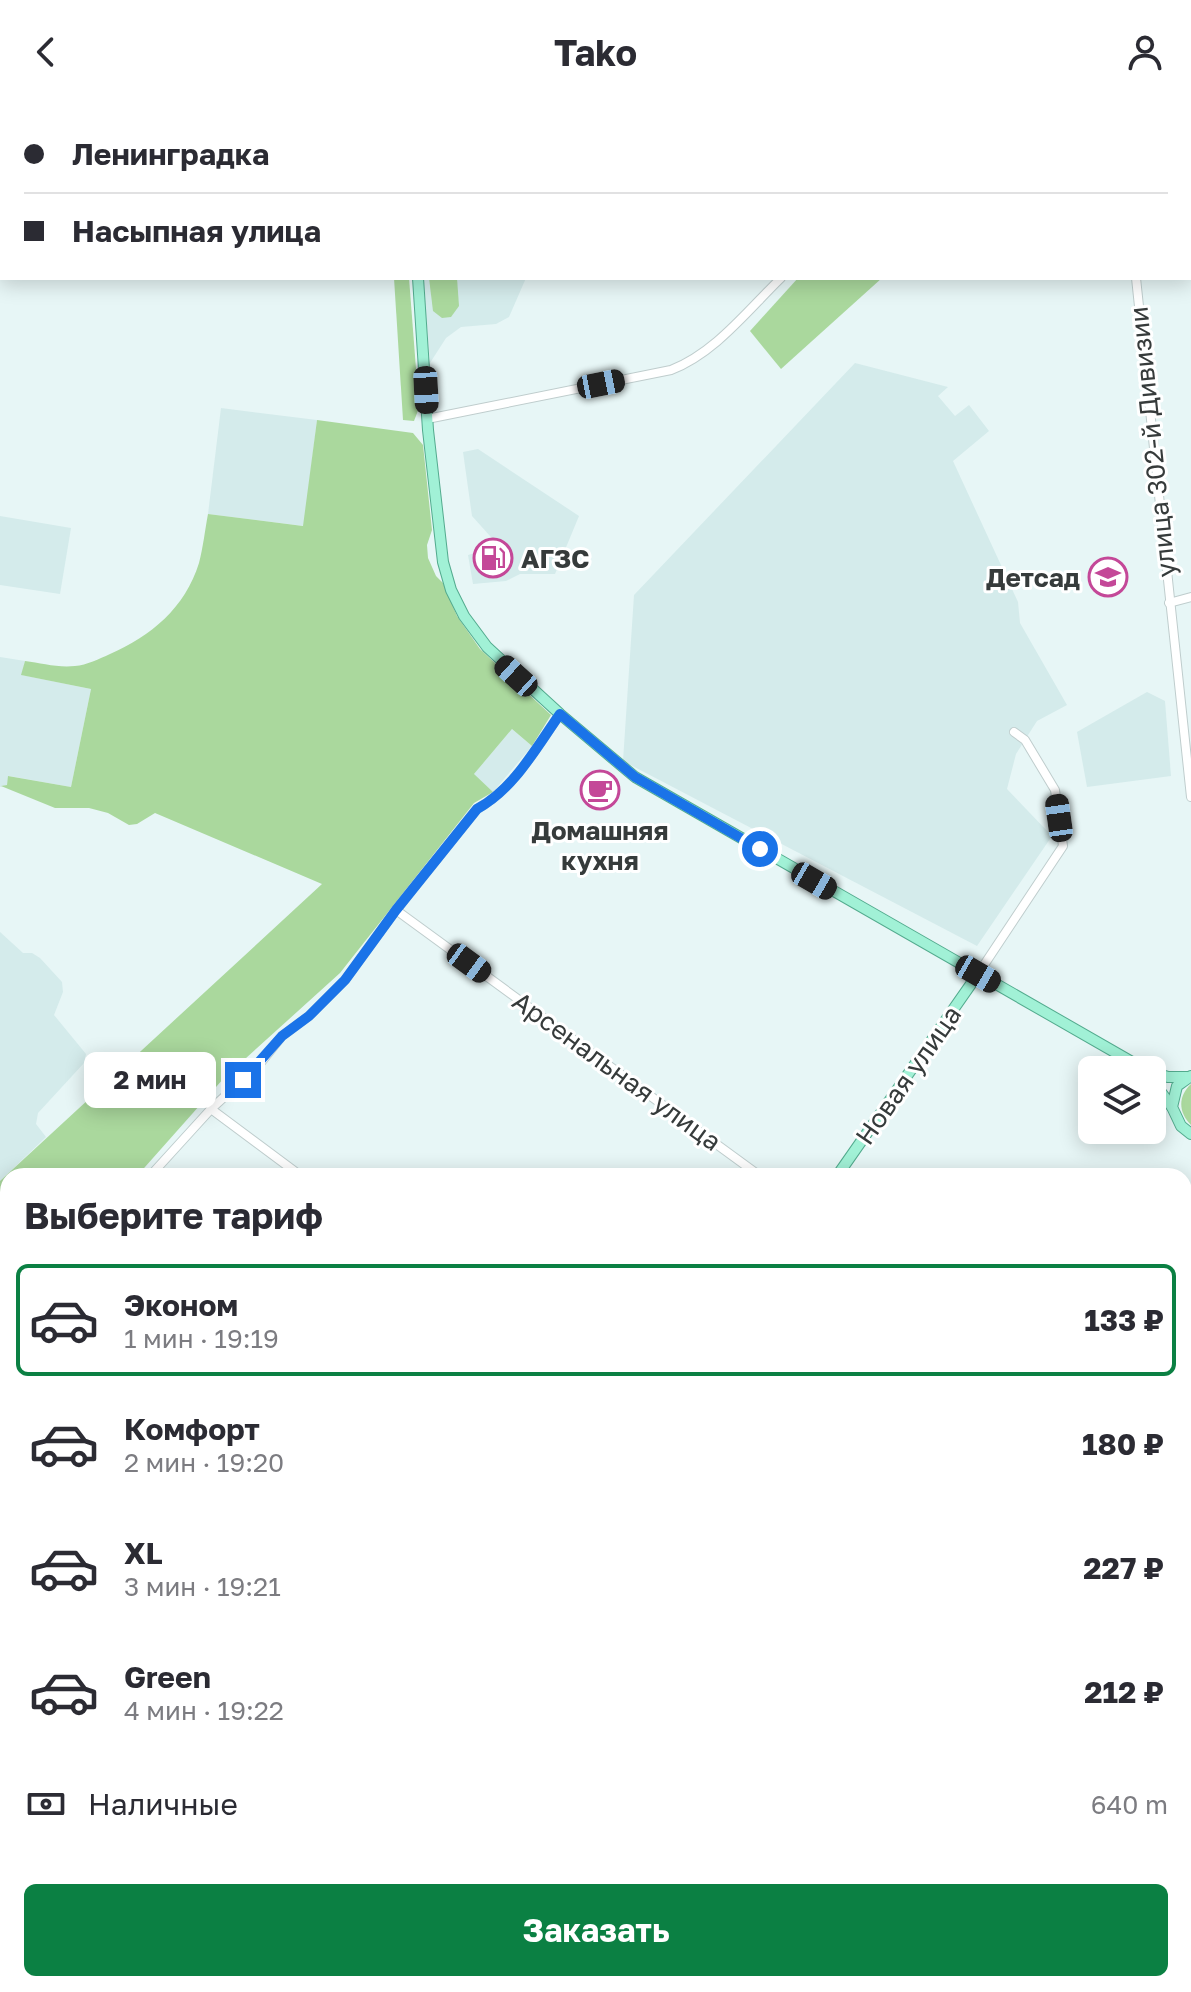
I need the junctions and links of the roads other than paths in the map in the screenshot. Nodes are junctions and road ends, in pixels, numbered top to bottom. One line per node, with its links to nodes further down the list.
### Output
1 (418, 280): 4 (main road)
2 (779, 280): 4 (street)
3 (1136, 280): 6 (street, улица 302-й Дивизии)
4 (427, 419): 7 (main road)
5 (1191, 597): 6 (street)
6 (1169, 603): 9 (street, улица 302-й Дивизии)
7 (560, 714): 10 (street); 11 (main road)
8 (1014, 732): 11 (street)
9 (1191, 797)
10 (396, 910): 17 (street); 21 (street, Арсенальная улица)
11 (978, 974): 12 (main road); 22 (main road, Новая улица)
12 (1120, 1056)
13 (1166, 1076): 14 (main road)
14 (1189, 1077): 16 (main road)
15 (1166, 1099): 16 (main road)
16 (1172, 1107): 18 (main road)
17 (211, 1109): 19 (street); 20 (street)
18 (1190, 1133)
19 (157, 1168)
20 (290, 1168)
21 (749, 1168)
22 (843, 1168)

